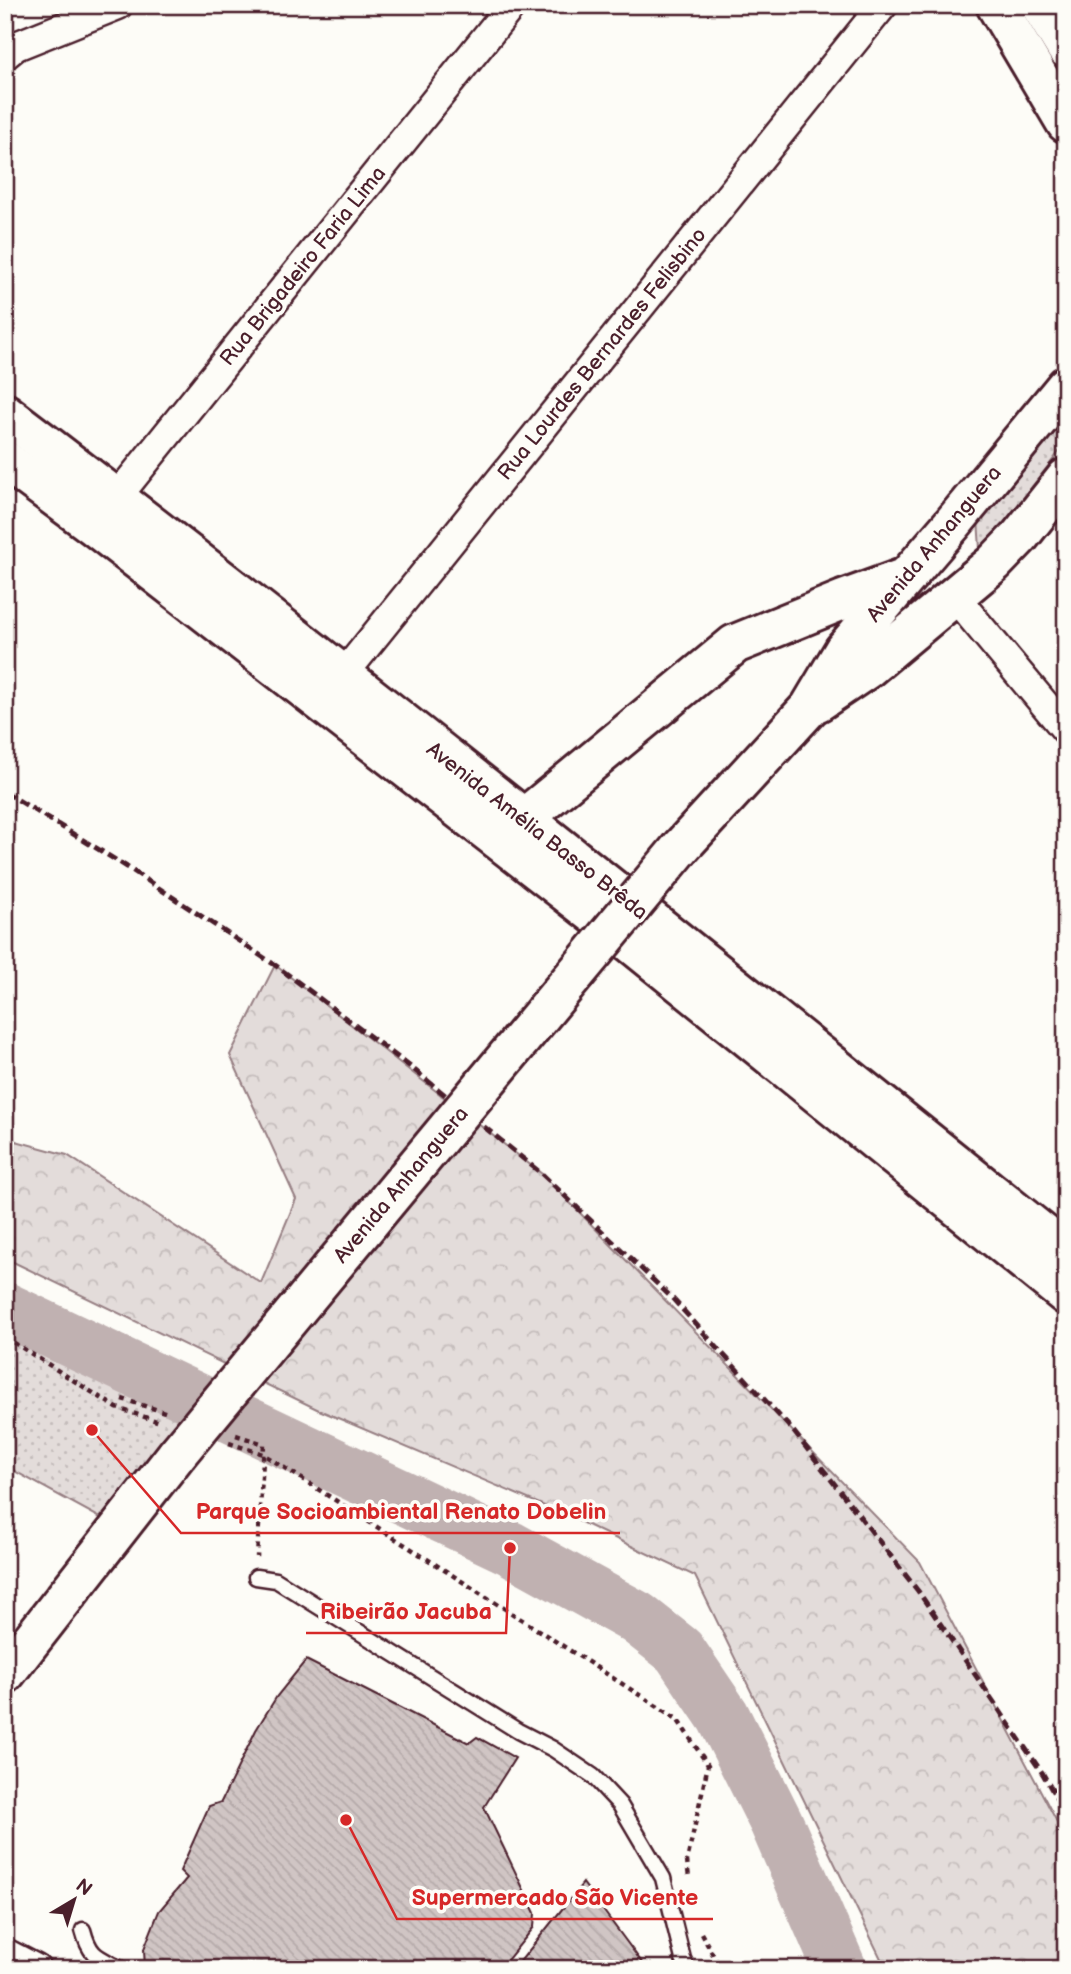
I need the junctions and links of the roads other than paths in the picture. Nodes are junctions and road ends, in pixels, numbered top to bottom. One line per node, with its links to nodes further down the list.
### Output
1 (118, 5): 7 (street)
2 (512, 5): 13 (street, Rua Brigadeiro Faria Lima)
3 (883, 5): 20 (street, Rua Lourdes Bernardes Felisbino)
4 (996, 5): 8 (street)
5 (1040, 5): 6 (street)
6 (1066, 48)
7 (5, 55)
8 (1066, 122)
9 (1066, 386): 14 (street, Avenida Anhanguera)
10 (5, 413): 13 (street, Avenida Amélia Basso Brêda)
11 (5, 460): 13 (street, Avenida Amélia Basso Brêda)
12 (1066, 478): 15 (street, Avenida Anhanguera)
13 (105, 512): 20 (street, Avenida Amélia Basso Brêda)
14 (954, 522): 15 (street); 16 (street, Avenida Anhanguera)
15 (994, 563): 17 (street, Avenida Anhanguera)
16 (906, 578): 18 (street); 19 (street, Avenida Anhanguera)
17 (955, 597): 21 (street, Avenida Anhanguera); 22 (street)
18 (794, 620): 19 (street); 23 (street)
19 (844, 650): 21 (street, Avenida Anhanguera)
20 (331, 689): 23 (street, Avenida Amélia Basso Brêda); 25 (street, Avenida Amélia Basso Brêda)
21 (810, 707): 27 (street, Avenida Anhanguera, bridge)
22 (1066, 730)
23 (523, 819): 24 (street, Avenida Amélia Basso Brêda)
24 (1066, 1252)
25 (1066, 1295)
26 (256, 1577): 32 (lane)
27 (9, 1663)
28 (82, 1930): 31 (lane)
29 (5, 1953): 30 (street)
30 (36, 1969)
31 (121, 1969)
32 (688, 1969)

